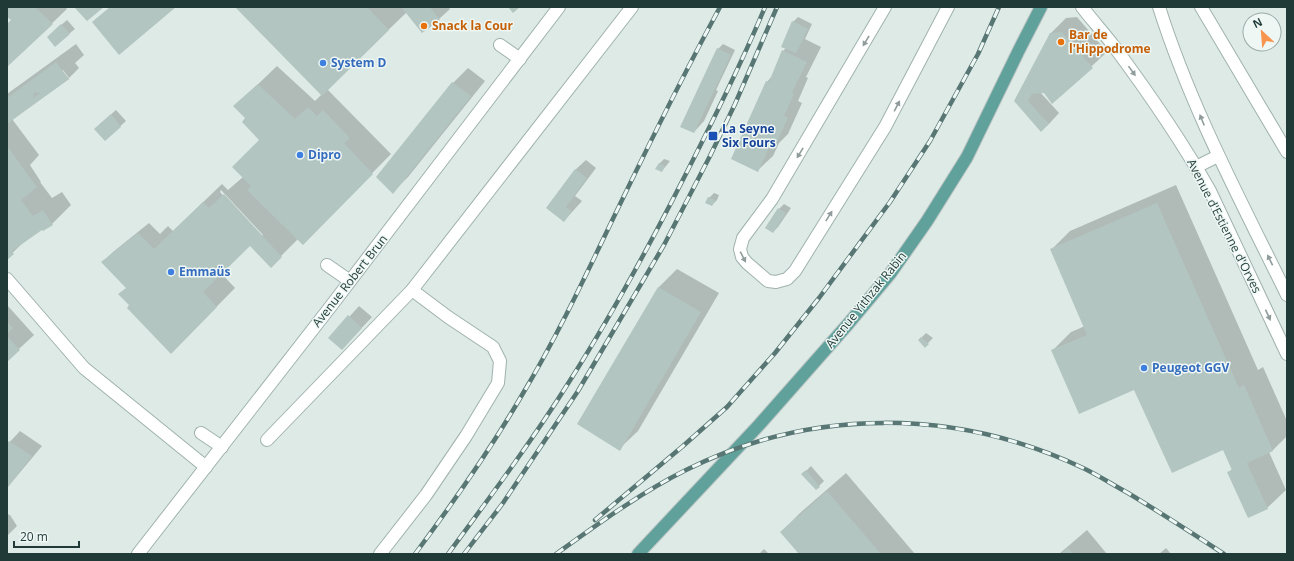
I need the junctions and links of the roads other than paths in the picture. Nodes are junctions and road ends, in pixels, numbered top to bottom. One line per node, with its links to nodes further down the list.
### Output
1 (559, 7): 10 (street, Avenue Robert Brun)
2 (632, 7): 17 (street)
3 (885, 7): 4 (street, one-way to 4)
4 (948, 7)
5 (1041, 7): 26 (main road, Avenue Yithzak Rabin)
6 (1082, 7): 13 (street, Avenue d'Estienne d'Orves, one-way to 13)
7 (1159, 7): 12 (street, Avenue d'Estienne d'Orves, one-way to 7)
8 (1201, 7): 11 (street)
9 (500, 45): 10 (street)
10 (520, 59): 16 (street, Avenue Robert Brun)
11 (1287, 152)
12 (1218, 156): 13 (street); 18 (street, Avenue d'Estienne d'Orves, one-way to 12)
13 (1196, 167): 19 (street, Avenue d'Estienne d'Orves, one-way to 19)
14 (327, 265): 16 (street)
15 (7, 279): 23 (street)
16 (350, 281): 22 (street, Avenue Robert Brun)
17 (412, 290): 21 (street); 25 (street)
18 (1287, 295)
19 (1287, 354)
20 (201, 433): 22 (street)
21 (267, 440)
22 (222, 447): 23 (street, Avenue Robert Brun)
23 (206, 466): 24 (street, Avenue Robert Brun)
24 (138, 554)
25 (380, 554)
26 (638, 554)

